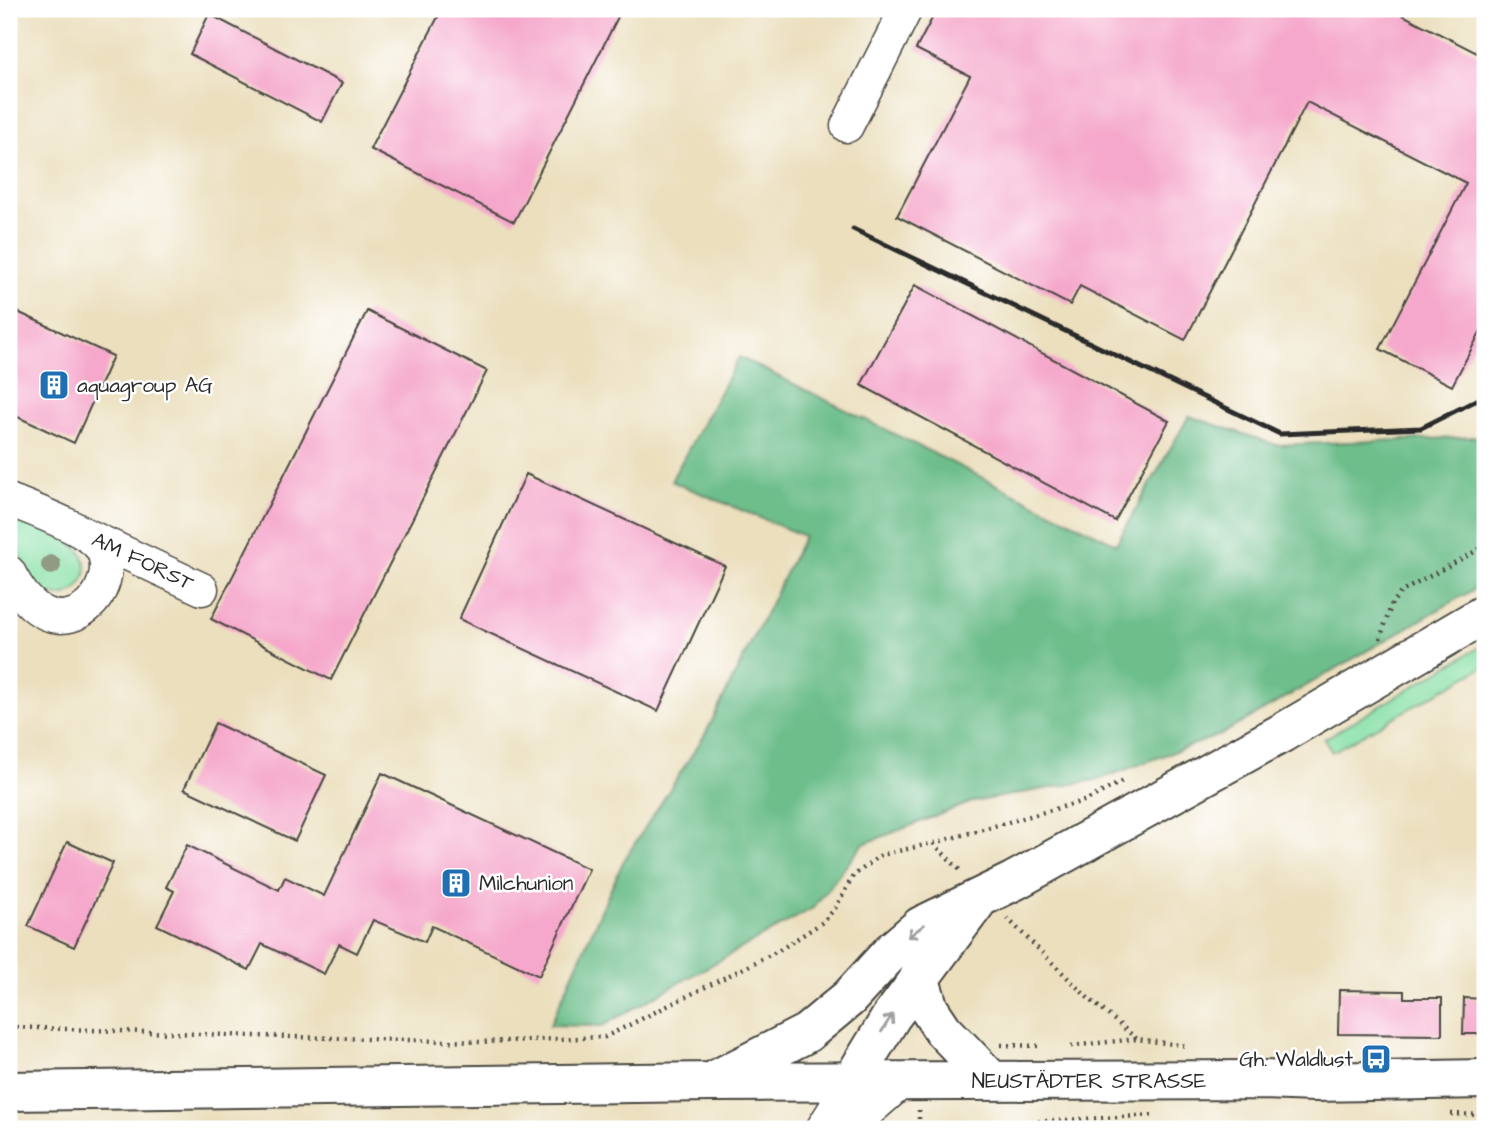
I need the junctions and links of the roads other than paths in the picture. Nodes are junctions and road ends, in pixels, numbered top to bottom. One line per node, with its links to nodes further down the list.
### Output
1 (906, 9): 2 (street)
2 (847, 126)
3 (9, 500): 4 (street, AM FORST)
4 (83, 533): 5 (street, AM FORST); 6 (street, AM FORST)
5 (9, 572)
6 (202, 589)
7 (1485, 614): 8 (main road)
8 (984, 899): 9 (main road); 13 (main road, one-way to 13)
9 (919, 976): 12 (main road); 14 (main road, one-way to 9)
10 (1485, 1079): 12 (main road, NEUSTÄDTER STRASSE)
11 (903, 1081): 12 (main road, NEUSTÄDTER STRASSE); 14 (main road, NEUSTÄDTER STRASSE); 17 (street)
12 (992, 1081)
13 (712, 1082): 14 (main road, NEUSTÄDTER STRASSE); 15 (main road, NEUSTÄDTER STRASSE)
14 (852, 1082): 16 (street)
15 (9, 1091)
16 (822, 1129)
17 (848, 1129)

